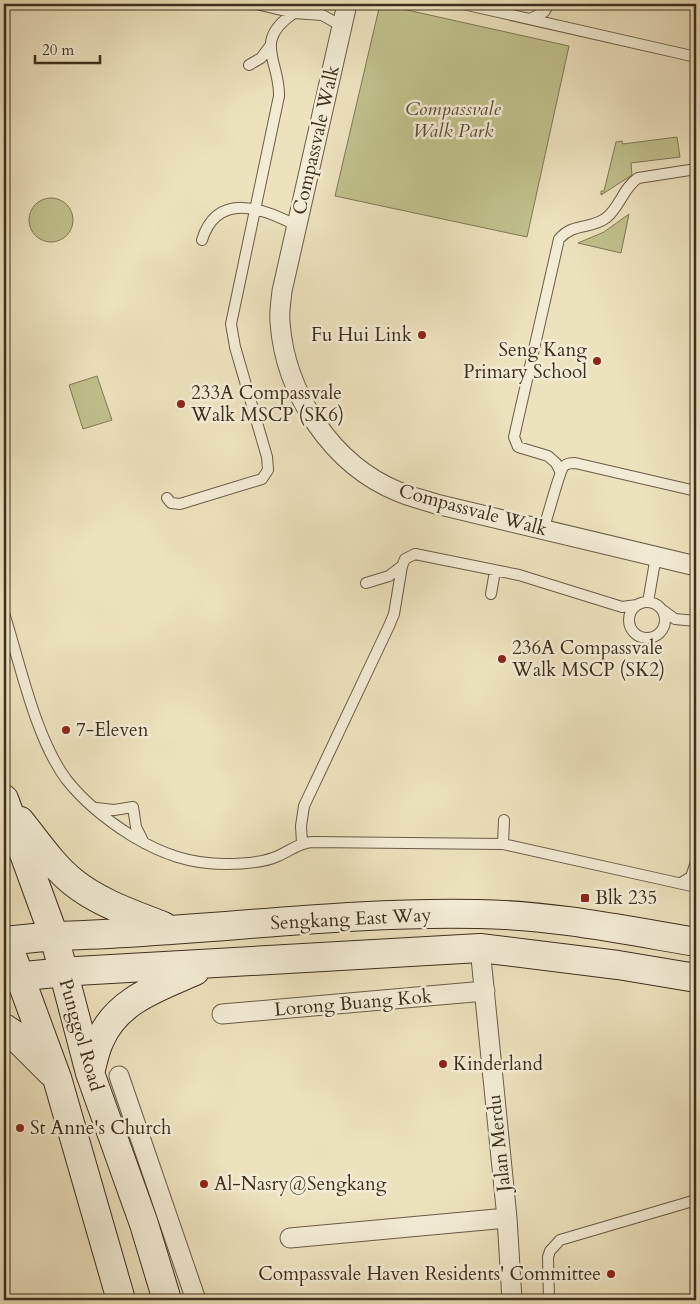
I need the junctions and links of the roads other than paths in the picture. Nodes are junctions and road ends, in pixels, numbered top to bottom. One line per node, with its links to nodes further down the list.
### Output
1 (256, 4): 5 (lane)
2 (346, 4): 7 (street, Compassvale Walk)
3 (464, 4): 6 (lane)
4 (549, 4): 6 (lane)
5 (294, 13): 7 (lane); 8 (lane)
6 (530, 19): 9 (lane)
7 (342, 26): 13 (street, Compassvale Walk)
8 (270, 46): 10 (lane); 12 (lane)
9 (696, 57)
10 (250, 65)
11 (696, 169): 15 (lane)
12 (255, 210): 13 (lane); 14 (lane); 17 (lane)
13 (297, 226): 20 (street, Compassvale Walk)
14 (202, 240)
15 (560, 472): 18 (lane); 20 (lane)
16 (220, 482): 17 (lane)
17 (232, 489): 19 (lane)
18 (696, 491)
19 (167, 498)
20 (543, 530): 21 (street, Compassvale Walk)
21 (656, 556): 23 (street, Compassvale Walk); 27 (lane)
22 (402, 566): 24 (lane); 25 (lane); 35 (lane)
23 (696, 566)
24 (495, 571): 26 (lane); 28 (lane)
25 (366, 583)
26 (490, 594)
27 (648, 602): 28 (lane); 29 (lane)
28 (637, 605): 29 (lane)
29 (664, 611): 31 (lane)
30 (4, 612): 33 (lane)
31 (696, 621)
32 (4, 800): 41 (main road); 42 (main road, Punggol Road)
33 (94, 808): 36 (lane); 36 (lane)
34 (504, 820): 37 (lane)
35 (302, 843): 36 (lane); 37 (lane)
36 (145, 844)
37 (503, 844): 39 (lane)
38 (696, 862): 39 (lane)
39 (681, 883): 40 (lane)
40 (696, 887)
41 (169, 929): 42 (main road, Sengkang East Way); 44 (main road, Sengkang East Way)
42 (54, 936): 43 (main road, Sengkang East Way); 47 (main road, Punggol Road)
43 (5, 938): 48 (main road, Punggol Road)
44 (696, 942)
45 (480, 948): 46 (main road, Sengkang East Way); 49 (main road, Sengkang East Way); 50 (street, Jalan Merdu)
46 (210, 965): 47 (main road, Sengkang East Way); 53 (main road)
47 (63, 972): 48 (main road, Sengkang East Way); 53 (main road, Punggol Road)
48 (12, 977): 55 (main road, Punggol Road)
49 (696, 978)
50 (484, 991): 51 (street, Lorong Buang Kok); 58 (street, Jalan Merdu)
51 (222, 1014)
52 (4, 1028): 55 (main road)
53 (90, 1073): 56 (main road, Punggol Road)
54 (119, 1076): 56 (street)
55 (57, 1078): 60 (main road, Punggol Road)
56 (129, 1143): 61 (main road, Punggol Road); 62 (street)
57 (696, 1200): 64 (lane)
58 (507, 1218): 59 (street, Jalan Merdu); 63 (street, Jalan Merdu)
59 (290, 1238)
60 (121, 1300)
61 (167, 1300)
62 (196, 1300)
63 (512, 1300)
64 (549, 1300)

